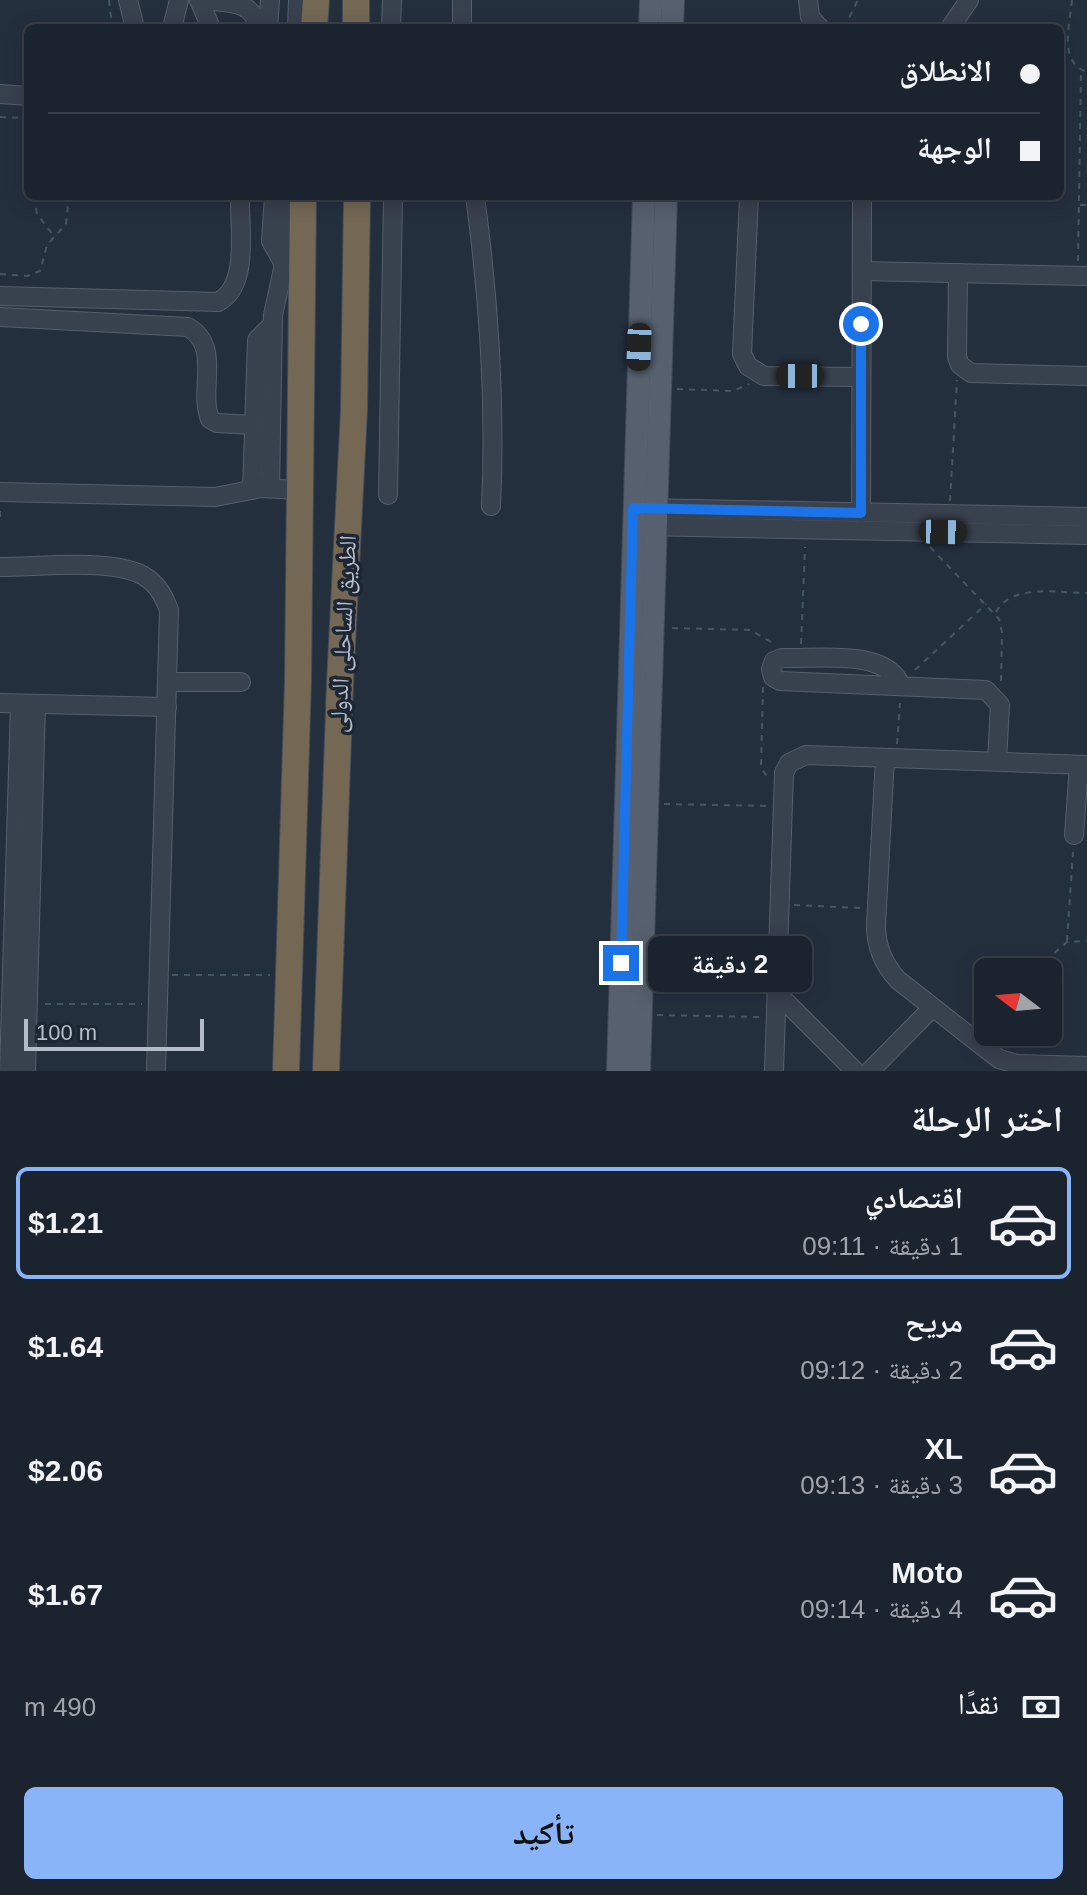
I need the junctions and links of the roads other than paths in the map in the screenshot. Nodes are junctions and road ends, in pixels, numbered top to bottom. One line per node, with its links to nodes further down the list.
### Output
1 (128, 0): 14 (street)
2 (179, 0): 15 (street)
3 (199, 0): 16 (street); 17 (street)
4 (270, 0): 18 (street)
5 (298, 0): 19 (street)
6 (316, 0): 20 (highway)
7 (356, 0): 21 (highway)
8 (392, 0): 22 (street)
9 (462, 0): 23 (street)
10 (651, 0): 24 (main road)
11 (673, 0): 25 (main road)
12 (808, 0): 26 (street)
13 (969, 0): 27 (street)
14 (134, 24)
15 (173, 24)
16 (209, 24)
17 (257, 24)
18 (268, 24)
19 (297, 24)
20 (314, 24)
21 (356, 24)
22 (391, 24)
23 (462, 24)
24 (663, 24)
25 (665, 24)
26 (816, 24)
27 (953, 24)
28 (0, 94): 29 (street)
29 (24, 96)
30 (240, 200): 45 (street)
31 (274, 200): 41 (street)
32 (288, 200): 41 (street)
33 (303, 200): 52 (highway, الطريق الساحلى الدولى)
34 (357, 200): 81 (highway, الطريق الساحلى الدولى)
35 (393, 200): 54 (street)
36 (476, 200): 55 (street)
37 (644, 200): 57 (main road)
38 (666, 200): 57 (main road)
39 (749, 200): 49 (street)
40 (862, 200): 42 (street)
41 (284, 264): 47 (street)
42 (862, 271): 43 (street); 49 (street)
43 (958, 273): 44 (street); 48 (street)
44 (1082, 276)
45 (0, 296)
46 (0, 317): 50 (street)
47 (273, 324): 50 (street); 51 (street)
48 (1087, 376)
49 (861, 377): 56 (street)
50 (254, 425): 51 (street)
51 (261, 489): 52 (street); 53 (street)
52 (299, 490): 80 (highway, الطريق الساحلى الدولى)
53 (0, 492)
54 (388, 495)
55 (491, 506)
56 (861, 513): 57 (street); 58 (street)
57 (644, 517): 59 (street); 82 (main road); 83 (main road)
58 (1087, 517)
59 (1087, 535)
60 (0, 567): 61 (street)
61 (168, 682): 62 (street); 66 (street)
62 (241, 682)
63 (907, 686): 63 (street); 68 (street)
64 (0, 703): 65 (street)
65 (28, 704): 66 (street); 70 (street); 78 (street)
66 (167, 707): 79 (street)
67 (890, 758): 68 (street); 73 (street); 74 (street)
68 (997, 761): 69 (street)
69 (1083, 765): 71 (street)
70 (8, 834): 72 (street)
71 (1074, 835)
72 (6, 965): 77 (street)
73 (777, 993): 84 (street); 85 (street)
74 (932, 1008): 76 (street); 86 (street)
75 (1087, 1066): 76 (street)
76 (1017, 1068)
77 (9, 1071)
78 (26, 1071)
79 (156, 1071)
80 (286, 1071)
81 (326, 1071)
82 (618, 1071)
83 (639, 1071)
84 (774, 1071)
85 (855, 1071)
86 (870, 1071)

